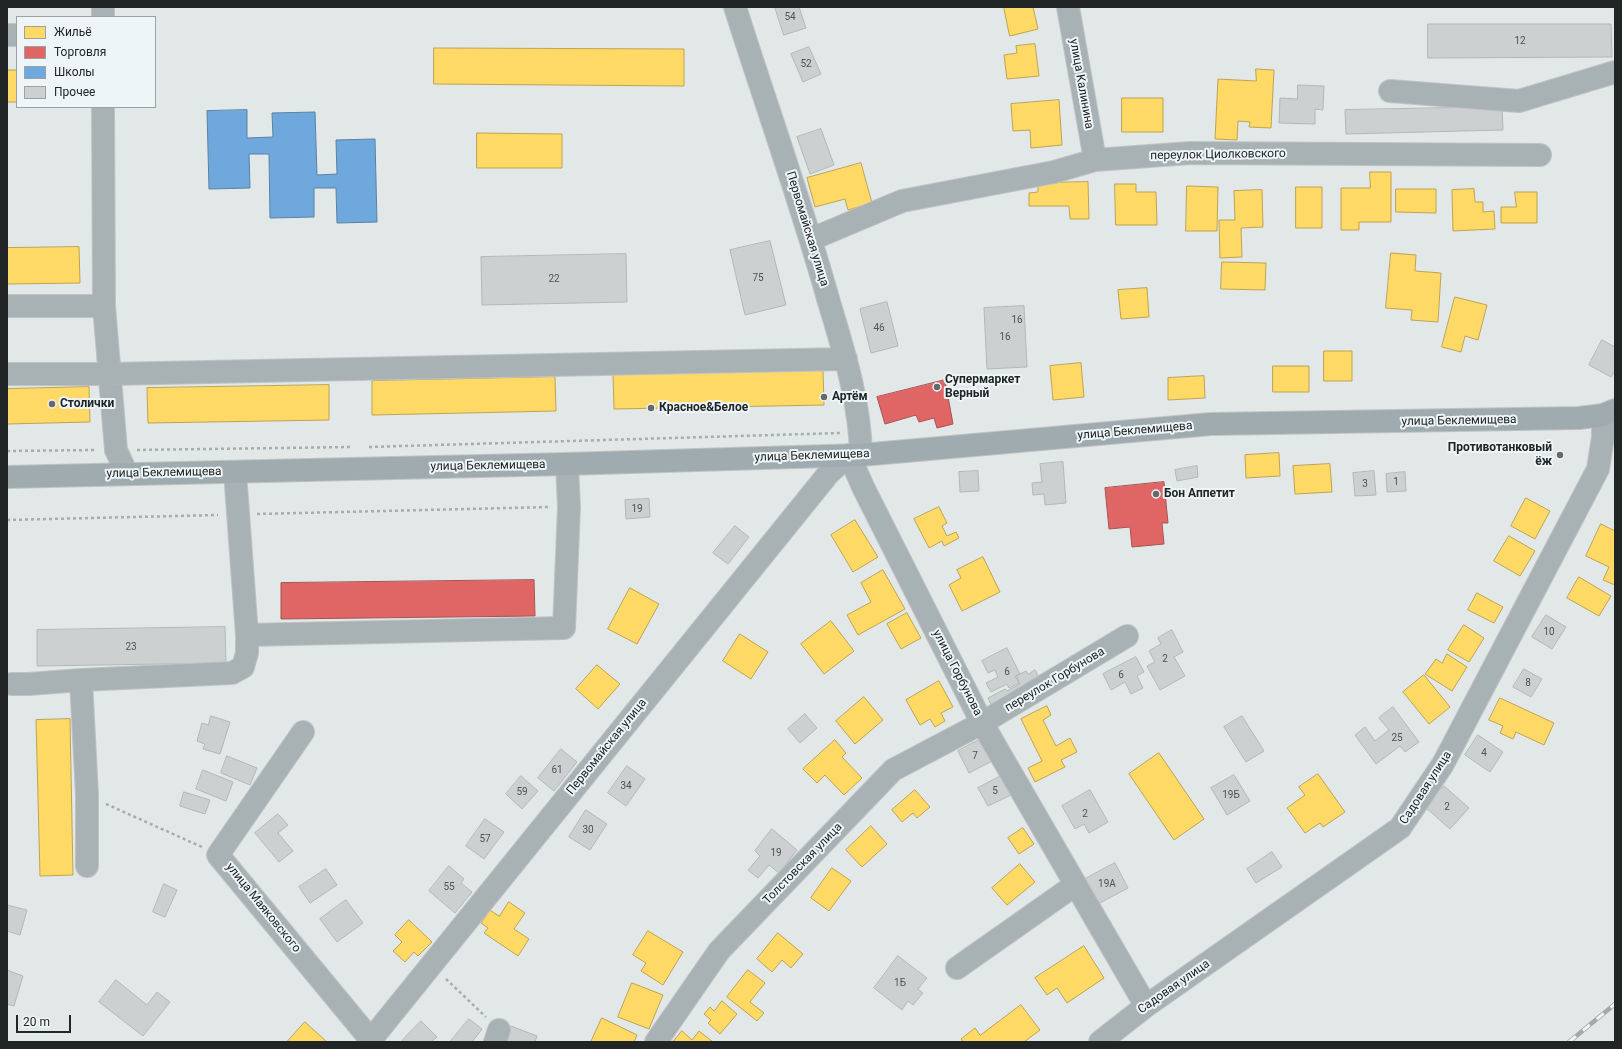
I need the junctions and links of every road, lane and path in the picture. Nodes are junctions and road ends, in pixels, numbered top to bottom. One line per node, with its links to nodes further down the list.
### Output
1 (735, 7): 8 (street, Первомайская улица)
2 (1068, 7): 7 (street, улица Калинина)
3 (1615, 72): 4 (street)
4 (1390, 91)
5 (103, 108): 10 (street)
6 (1540, 155): 7 (street, переулок Циолковского)
7 (1095, 160): 8 (street, переулок Циолковского)
8 (812, 239): 11 (street, Первомайская улица)
9 (7, 306): 10 (street)
10 (104, 306): 13 (street)
11 (846, 358): 13 (street); 15 (street, Первомайская улица)
12 (7, 374): 13 (street)
13 (110, 374): 18 (street)
14 (1609, 413): 20 (main road, улица Беклемищева); 40 (street, Садовая улица)
15 (861, 433): 17 (path); 20 (street, Первомайская улица)
16 (356, 447): 18 (path)
17 (364, 447)
18 (116, 450): 19 (path); 23 (street)
19 (7, 451)
20 (855, 455): 21 (main road, улица Беклемищева); 32 (street, улица Горбунова); 38 (street, Первомайская улица)
21 (567, 464): 22 (main road, улица Беклемищева); 25 (street)
22 (235, 472): 23 (main road, улица Беклемищева); 26 (street)
23 (127, 474): 24 (main road, улица Беклемищева)
24 (7, 477)
25 (568, 507): 26 (path); 28 (street)
26 (238, 514): 27 (path); 28 (street)
27 (7, 520)
28 (247, 635): 30 (street)
29 (1127, 636): 32 (street, переулок Горбунова)
30 (81, 680): 31 (street); 34 (street)
31 (12, 684)
32 (982, 723): 37 (street, улица Горбунова); 43 (street, Толстовская улица)
33 (303, 732): 35 (street, улица Маяковского)
34 (86, 795): 35 (path); 36 (street)
35 (218, 855): 42 (street, улица Маяковского)
36 (87, 866)
37 (1075, 885): 39 (street); 40 (street, улица Горбунова)
38 (431, 965): 41 (path); 42 (street, Первомайская улица)
39 (957, 968)
40 (1146, 1006): 44 (street, Садовая улица)
41 (497, 1036)
42 (370, 1041)
43 (656, 1042)
44 (1100, 1042)

